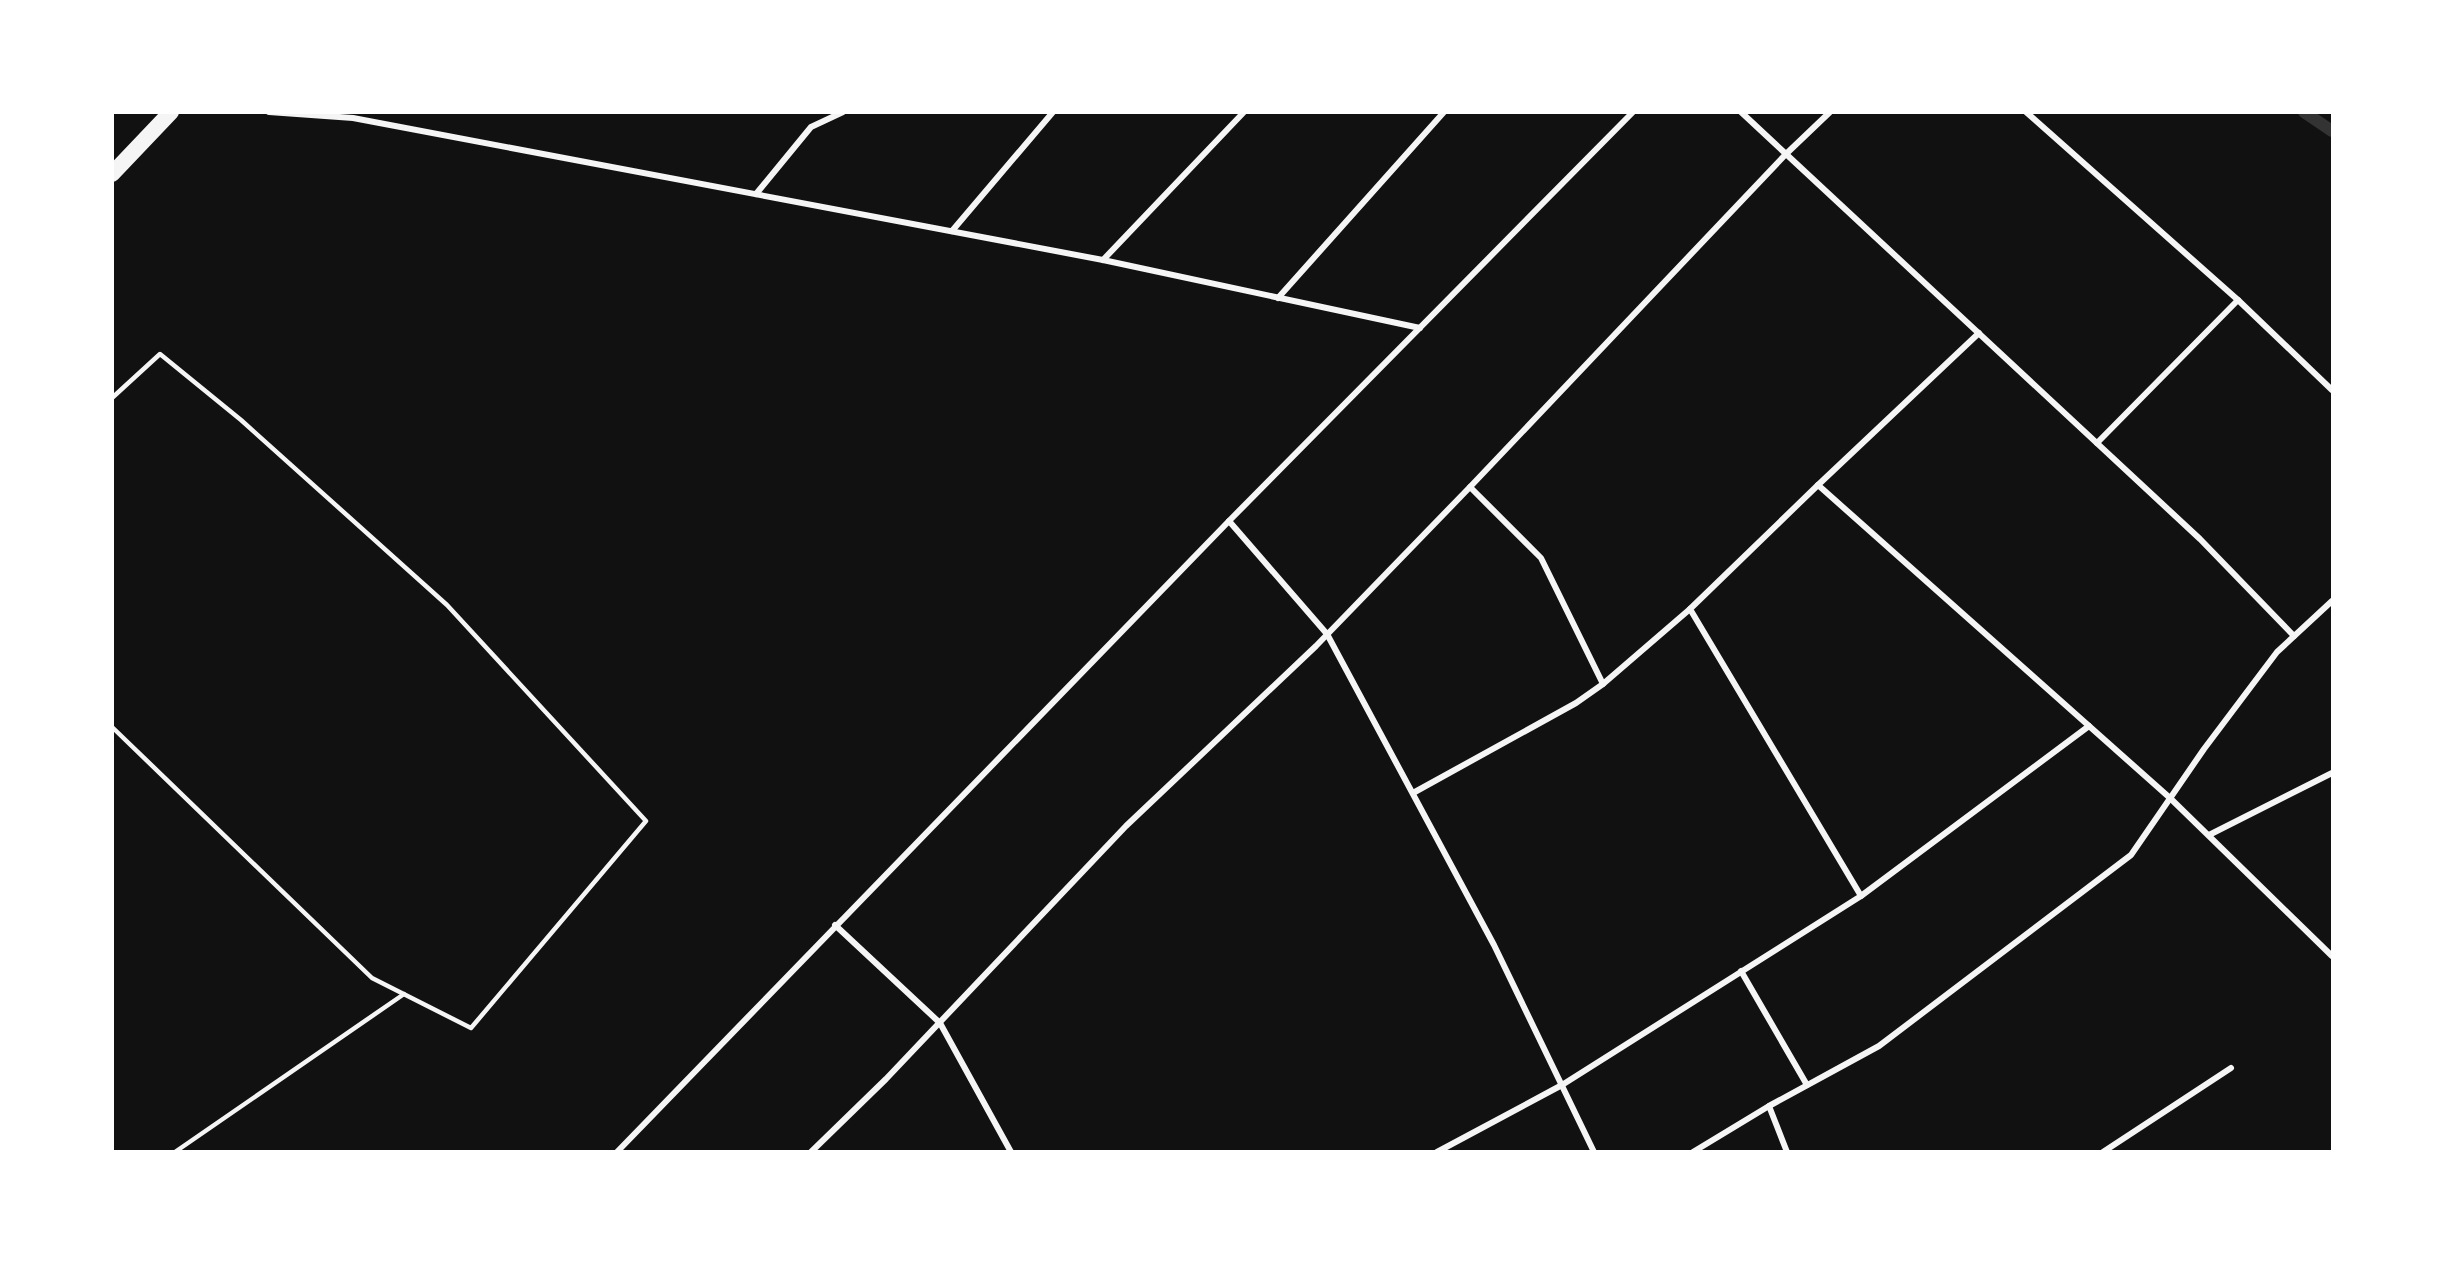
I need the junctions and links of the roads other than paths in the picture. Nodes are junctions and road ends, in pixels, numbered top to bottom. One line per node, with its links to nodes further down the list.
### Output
1 (171, 112): 12 (highway)
2 (269, 112): 13 (street)
3 (843, 112): 13 (street)
4 (1053, 112): 14 (street)
5 (1244, 112): 15 (street)
6 (1444, 112): 16 (street)
7 (1633, 112): 18 (street)
8 (1741, 112): 11 (street)
9 (1830, 112): 11 (street)
10 (2026, 112): 17 (street)
11 (1786, 154): 19 (street); 24 (street)
12 (112, 174)
13 (756, 194): 14 (street)
14 (951, 231): 15 (street)
15 (1103, 260): 16 (street)
16 (1278, 298): 18 (street)
17 (2238, 300): 20 (street); 22 (street)
18 (1420, 328): 25 (street)
19 (1979, 333): 22 (street); 23 (street)
20 (2332, 390)
21 (112, 398): 41 (lane)
22 (2097, 443): 29 (street)
23 (1818, 485): 27 (street); 31 (street)
24 (1470, 487): 28 (street); 30 (street)
25 (1229, 521): 28 (street); 38 (street)
26 (2332, 601): 29 (street)
27 (1690, 609): 30 (street); 37 (street)
28 (1328, 634): 34 (street); 42 (street)
29 (2294, 636): 35 (street)
30 (1603, 684): 34 (street)
31 (2089, 726): 35 (street); 37 (street)
32 (112, 727): 41 (lane)
33 (2332, 773): 36 (street)
34 (1413, 793): 44 (street)
35 (2170, 798): 36 (street); 45 (street)
36 (2209, 835): 39 (street)
37 (1861, 896): 40 (street)
38 (836, 925): 42 (street); 48 (street)
39 (2332, 956)
40 (1741, 971): 44 (street); 45 (street)
41 (404, 994): 47 (lane)
42 (940, 1023): 49 (street); 50 (street)
43 (2231, 1068): 55 (street)
44 (1562, 1085): 51 (street); 52 (street)
45 (1808, 1085): 46 (street)
46 (1769, 1106): 53 (street); 54 (street)
47 (175, 1152)
48 (617, 1152)
49 (811, 1152)
50 (1011, 1152)
51 (1437, 1152)
52 (1594, 1152)
53 (1693, 1152)
54 (1787, 1152)
55 (2103, 1152)

